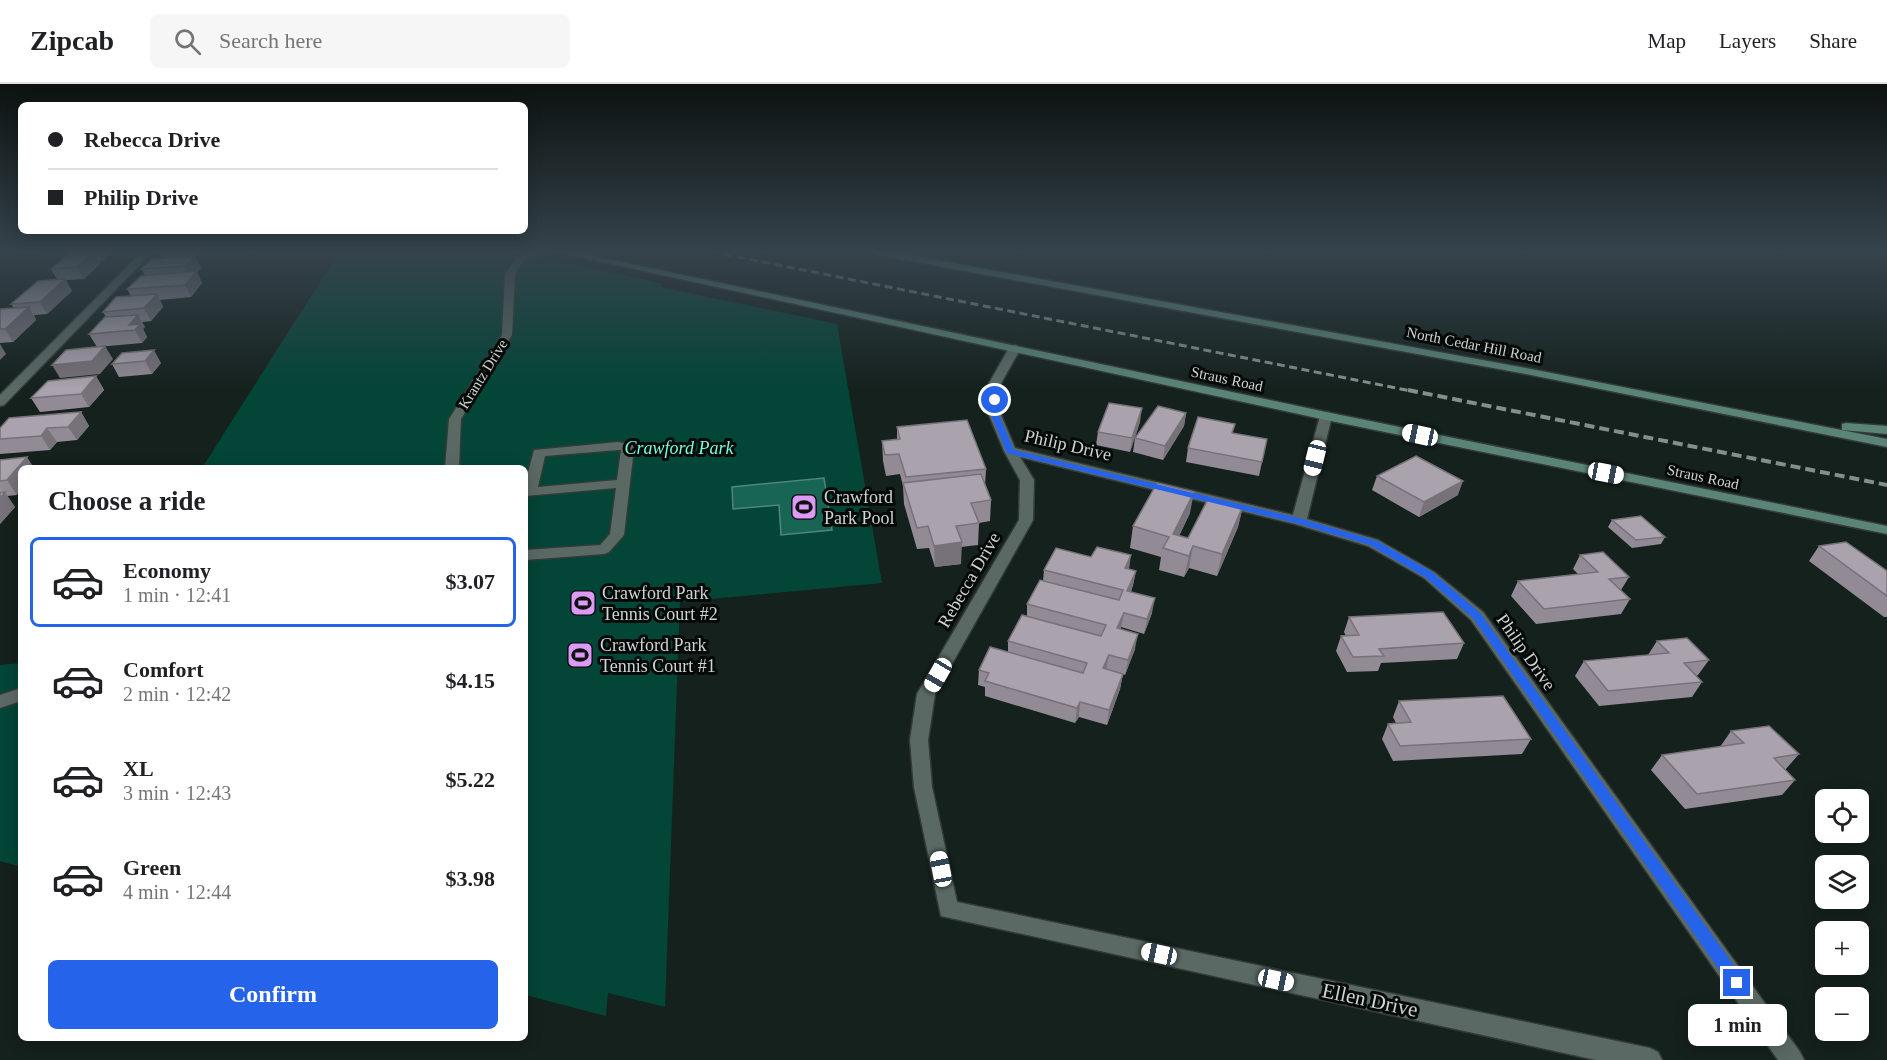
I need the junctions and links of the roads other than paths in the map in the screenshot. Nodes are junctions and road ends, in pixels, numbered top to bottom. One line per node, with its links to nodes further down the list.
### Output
1 (102, 298): 6 (street)
2 (509, 298): 12 (street, Krantz Drive)
3 (777, 298): 5 (street, Straus Road)
4 (1126, 298): 8 (street, North Cedar Hill Road)
5 (1015, 348): 7 (street, Straus Road); 11 (street, Rebecca Drive)
6 (0, 402)
7 (1326, 416): 16 (street); 17 (street, Straus Road)
8 (1762, 418): 9 (street); 10 (street, North Cedar Hill Road)
9 (1887, 430)
10 (1887, 443)
11 (1010, 452): 16 (street, Philip Drive); 21 (street, Rebecca Drive)
12 (452, 465)
13 (624, 483): 14 (street); 15 (street); 18 (street)
14 (528, 489)
15 (528, 492)
16 (1299, 520): 23 (street, Philip Drive)
17 (1887, 530)
18 (528, 555)
19 (18, 695): 20 (street)
20 (0, 702)
21 (948, 909): 22 (street, Ellen Drive)
22 (1650, 1060)
23 (1792, 1060)

